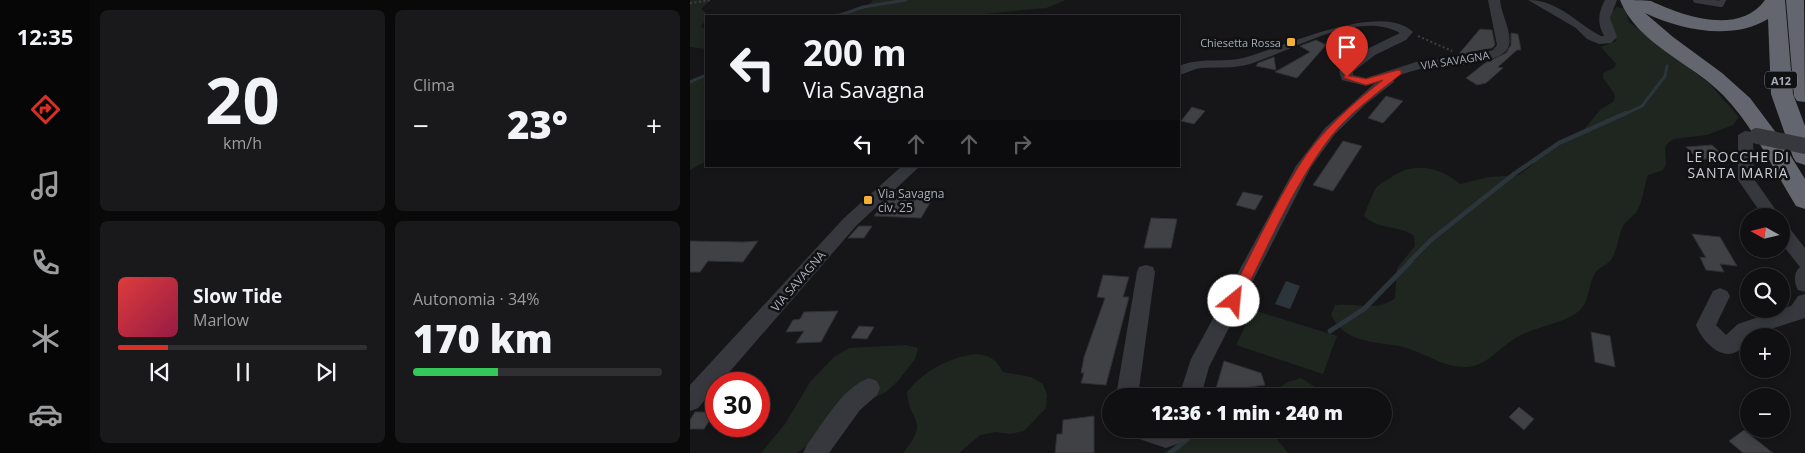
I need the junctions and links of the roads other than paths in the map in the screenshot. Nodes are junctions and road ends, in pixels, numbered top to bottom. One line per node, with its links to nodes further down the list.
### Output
1 (1494, 0): 11 (street, VIA SAVAGNA)
2 (1534, 0): 3 (street)
3 (1611, 0)
4 (1628, 0): 16 (highway)
5 (1639, 0): 8 (highway)
6 (1696, 0): 7 (lane)
7 (1723, 0)
8 (1775, 0): 14 (highway, A12)
9 (1794, 0): 12 (highway, A12)
10 (1180, 71): 11 (street, VIA SAVAGNA)
11 (1398, 73): 27 (street)
12 (1805, 96)
13 (1805, 146): 17 (street, bridge)
14 (1805, 157)
15 (911, 167): 28 (street, VIA SAVAGNA)
16 (1805, 200)
17 (1766, 208)
18 (1790, 241): 19 (street)
19 (1805, 262)
20 (1146, 272): 26 (street)
21 (1805, 273): 22 (street)
22 (1805, 284)
23 (1720, 296): 24 (street)
24 (1805, 302)
25 (869, 388): 29 (street)
26 (1127, 388)
27 (1192, 388)
28 (690, 401)
29 (815, 453)

